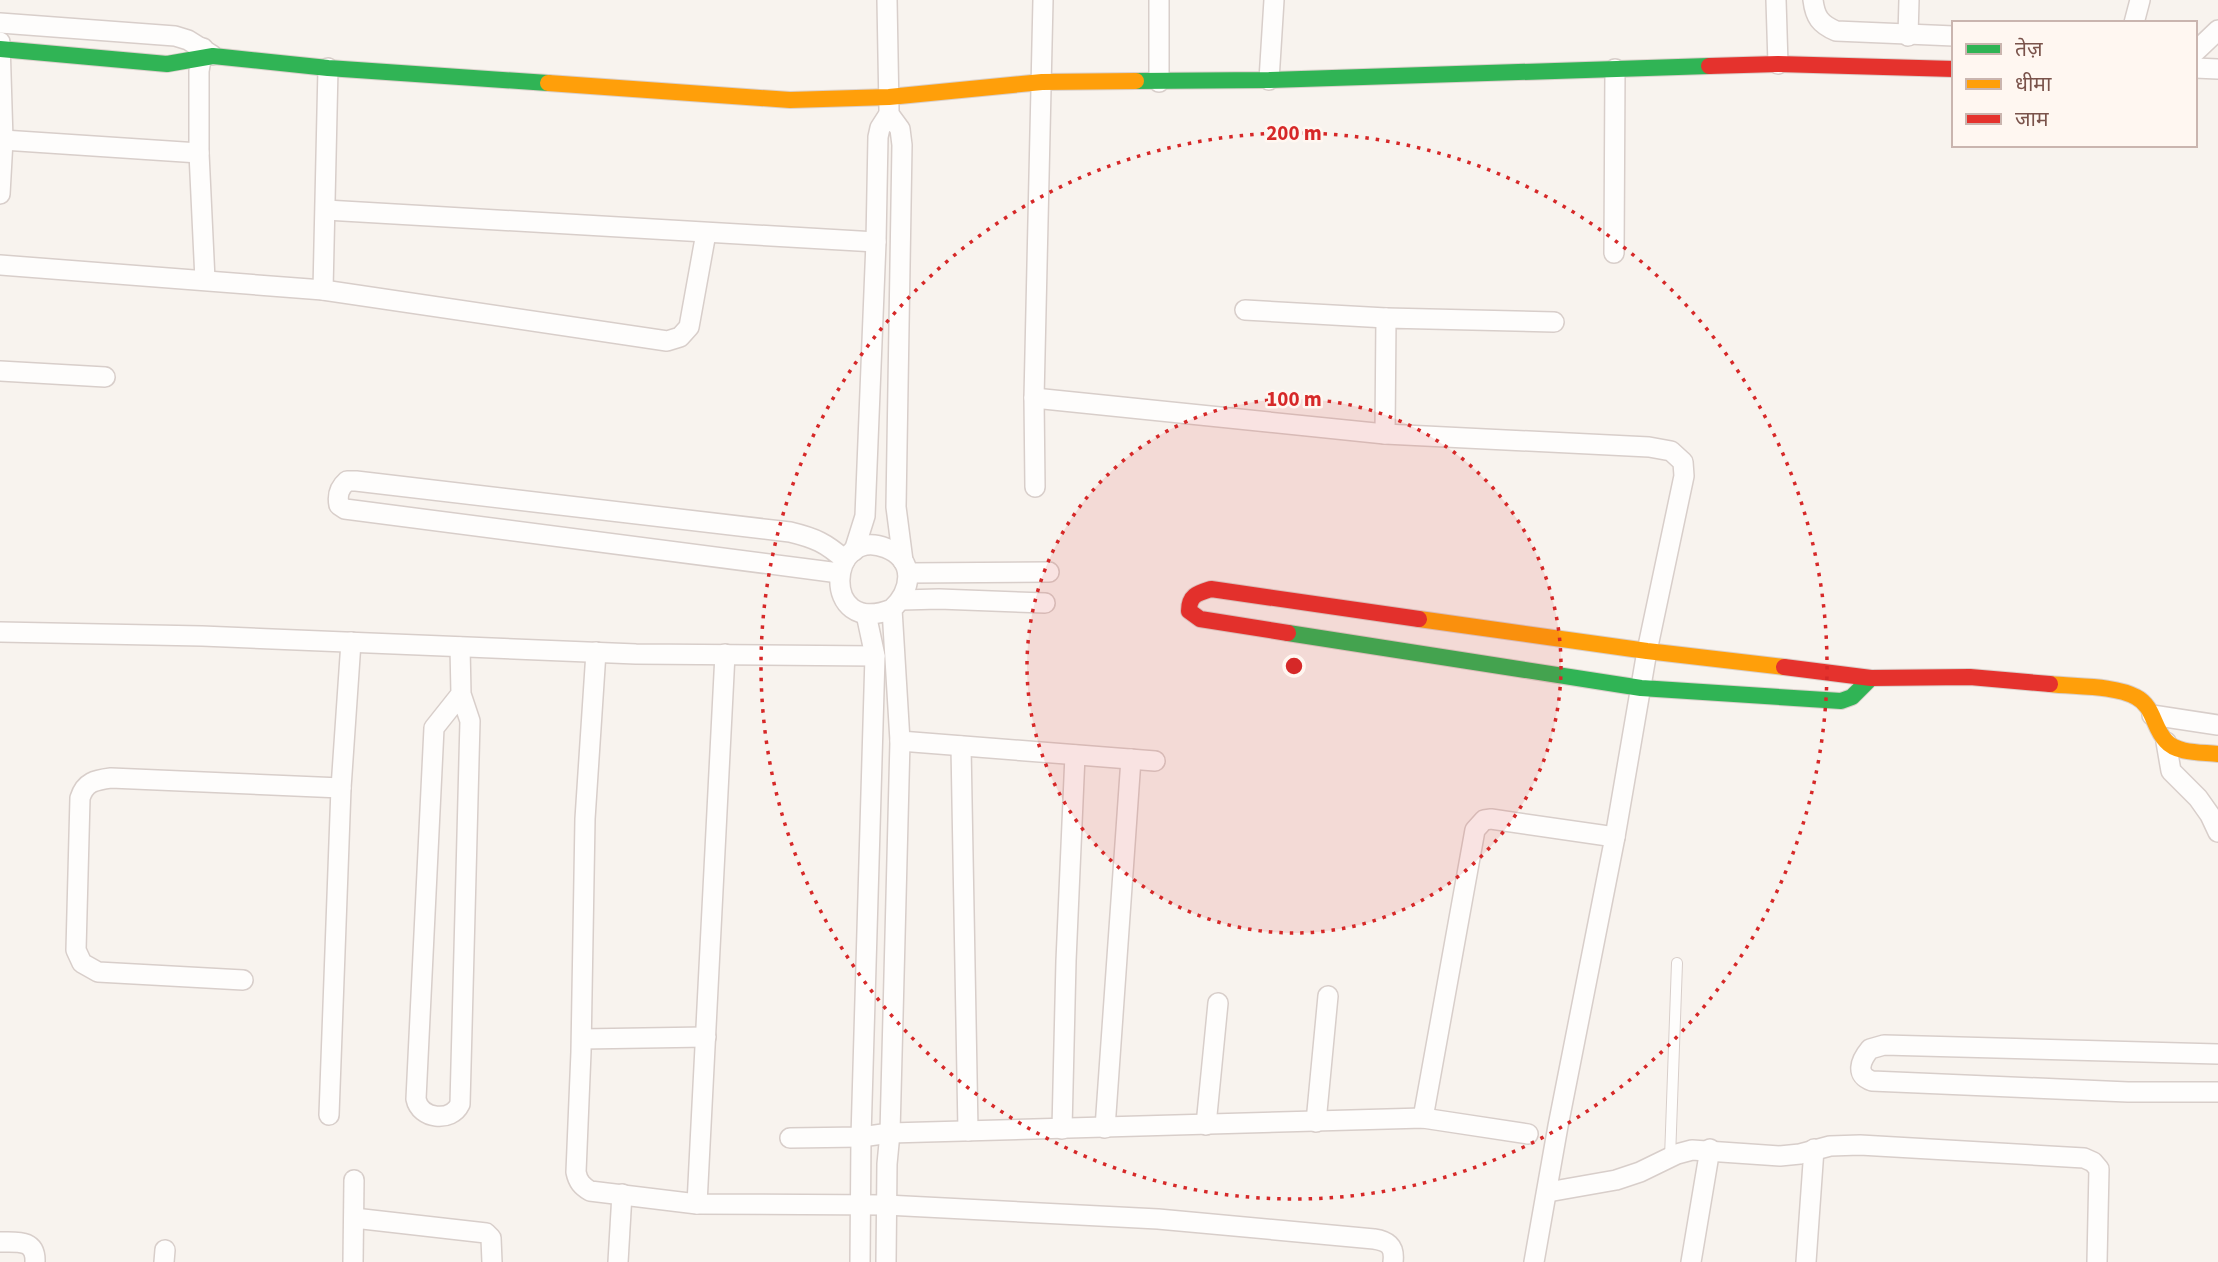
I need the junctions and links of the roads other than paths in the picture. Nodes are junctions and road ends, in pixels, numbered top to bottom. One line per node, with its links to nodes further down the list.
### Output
1 (887, 0): 27 (street)
2 (1043, 0): 25 (street)
3 (1159, 0): 26 (street)
4 (1274, 0): 24 (street)
5 (1776, 0): 18 (street)
6 (1812, 0): 12 (street)
7 (1909, 0): 12 (street)
8 (2140, 0): 9 (street)
9 (2135, 21)
10 (0, 23): 17 (street)
11 (2218, 30): 16 (street)
12 (1909, 36): 13 (street)
13 (1952, 36)
14 (0, 42): 15 (street)
15 (0, 49): 17 (street); 28 (street)
16 (2197, 50)
17 (206, 55): 19 (street); 29 (street)
18 (1779, 64): 21 (street); 22 (street)
19 (328, 68): 27 (street); 31 (street)
20 (2197, 68): 23 (street)
21 (1615, 69): 24 (street); 34 (street)
22 (1952, 69)
23 (2218, 69)
24 (1269, 80): 26 (street)
25 (1042, 82): 26 (street); 27 (street); 43 (street)
26 (1159, 82)
27 (889, 106): 33 (street); 47 (street)
28 (3, 140): 29 (street); 30 (street)
29 (199, 153): 36 (street)
30 (0, 194)
31 (326, 209): 32 (street); 37 (street)
32 (706, 233): 33 (street); 37 (street)
33 (876, 243): 46 (street)
34 (1614, 253)
35 (0, 265): 36 (street)
36 (205, 280): 37 (street)
37 (323, 290)
38 (1245, 310): 39 (street)
39 (1385, 318): 40 (street); 44 (street)
40 (1554, 322)
41 (0, 371): 42 (street)
42 (105, 377)
43 (1034, 398): 44 (street); 45 (street)
44 (1385, 434): 55 (street)
45 (1035, 487)
46 (846, 561): 46 (street); 47 (street); 51 (street)
47 (905, 567): 48 (street); 50 (street)
48 (1049, 572)
49 (1045, 603): 50 (street)
50 (897, 604): 51 (street); 64 (street)
51 (866, 614): 58 (street)
52 (0, 632): 53 (street)
53 (351, 642): 54 (street); 71 (street)
54 (460, 647): 56 (street); 61 (street)
55 (1647, 651): 59 (street); 60 (street); 60 (street)
56 (596, 652): 57 (street); 79 (street)
57 (725, 654): 58 (street); 78 (street)
58 (875, 656): 91 (street)
59 (1871, 678): 60 (street); 62 (street)
60 (1641, 688): 73 (street)
61 (461, 695): 61 (street)
62 (2152, 715): 63 (street); 65 (street)
63 (2218, 725)
64 (900, 741): 66 (street); 89 (street)
65 (2166, 742): 67 (street); 72 (street)
66 (961, 746): 68 (street); 88 (street)
67 (2218, 754)
68 (1075, 755): 69 (street); 87 (street)
69 (1131, 759): 70 (street); 86 (street)
70 (1155, 761)
71 (341, 788): 75 (street); 82 (street)
72 (2218, 832)
73 (1615, 837): 83 (street); 97 (street)
74 (1677, 963): 95 (lane)
75 (243, 980)
76 (1328, 996): 84 (street)
77 (1218, 1003): 85 (street)
78 (706, 1037): 79 (street); 99 (street)
79 (582, 1039): 98 (street)
80 (2218, 1054): 81 (street)
81 (2218, 1092)
82 (329, 1115)
83 (1423, 1118): 84 (street); 90 (street)
84 (1316, 1122): 85 (street)
85 (1206, 1125): 86 (street)
86 (1105, 1128): 87 (street)
87 (1062, 1129): 88 (street)
88 (968, 1131): 89 (street)
89 (890, 1133): 91 (street); 101 (street)
90 (1528, 1134)
91 (861, 1137): 92 (street); 100 (street)
92 (790, 1138)
93 (1710, 1149): 94 (street); 95 (street); 112 (street)
94 (1814, 1149): 113 (street); 114 (street)
95 (1670, 1158): 97 (street)
96 (354, 1180): 102 (street)
97 (1548, 1192): 111 (street)
98 (622, 1194): 99 (street); 107 (street)
99 (697, 1204): 100 (street)
100 (860, 1205): 101 (street); 108 (street)
101 (886, 1205): 109 (street); 110 (street)
102 (354, 1218): 105 (street); 106 (street)
103 (0, 1242): 104 (street)
104 (34, 1262)
105 (353, 1262)
106 (492, 1262)
107 (618, 1262)
108 (860, 1262)
109 (886, 1262)
110 (1393, 1262)
111 (1534, 1262)
112 (1691, 1262)
113 (1806, 1262)
114 (2097, 1262)

